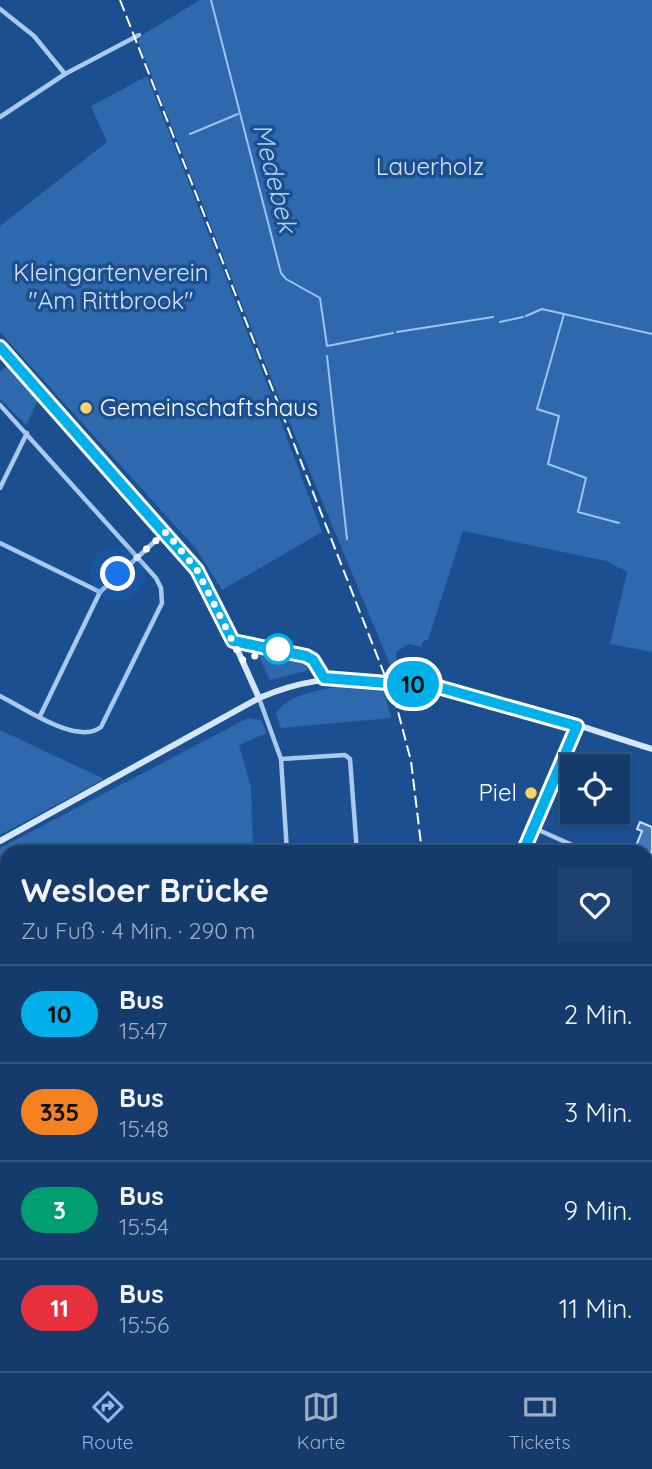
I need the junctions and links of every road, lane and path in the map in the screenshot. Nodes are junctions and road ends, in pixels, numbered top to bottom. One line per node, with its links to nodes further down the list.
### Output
1 (0, 9): 3 (street)
2 (139, 36): 3 (street)
3 (65, 74): 4 (street)
4 (0, 117)
5 (0, 347): 9 (main road)
6 (0, 405): 7 (street)
7 (27, 433): 8 (street); 11 (street)
8 (0, 488)
9 (166, 532): 11 (street); 14 (main road)
10 (0, 543): 12 (street)
11 (137, 557): 12 (street); 15 (street)
12 (100, 592): 15 (street)
13 (0, 696): 15 (street)
14 (259, 698): 16 (main road, bridge); 18 (street); 20 (main road)
15 (40, 716)
16 (577, 726): 17 (main road); 19 (street)
17 (652, 749)
18 (281, 759): 21 (street); 22 (street)
19 (534, 828): 23 (street); 24 (street)
20 (0, 841)
21 (287, 845)
22 (356, 845)
23 (526, 845)
24 (572, 845)

